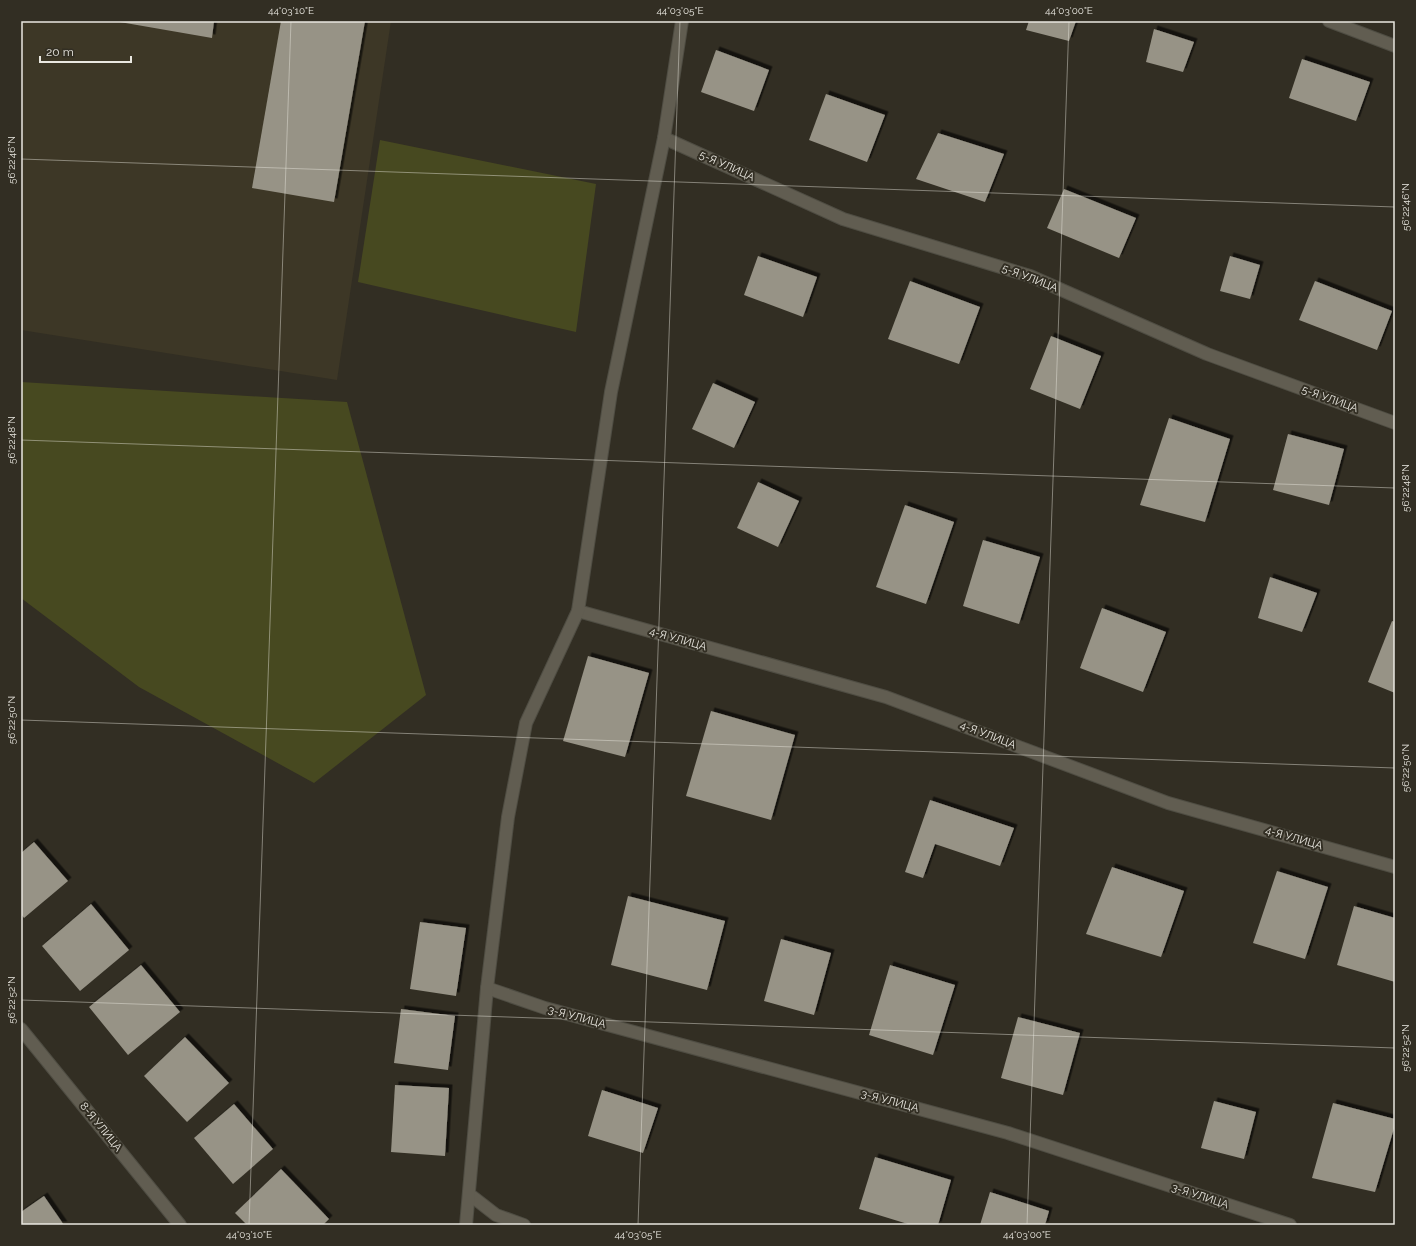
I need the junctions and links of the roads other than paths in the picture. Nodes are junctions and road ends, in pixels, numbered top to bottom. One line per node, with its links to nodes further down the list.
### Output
1 (682, 21): 4 (street)
2 (1329, 21): 3 (street)
3 (1395, 46)
4 (664, 138): 5 (street, 5-Я УЛИЦА); 6 (street)
5 (1395, 423)
6 (578, 611): 7 (street, 4-Я УЛИЦА); 8 (street)
7 (1395, 867)
8 (487, 988): 10 (street); 14 (street, 3-Я УЛИЦА)
9 (21, 1029): 11 (street, 8-Я УЛИЦА)
10 (469, 1194): 12 (street); 13 (street)
11 (180, 1225)
12 (466, 1225)
13 (524, 1225)
14 (1290, 1225)

